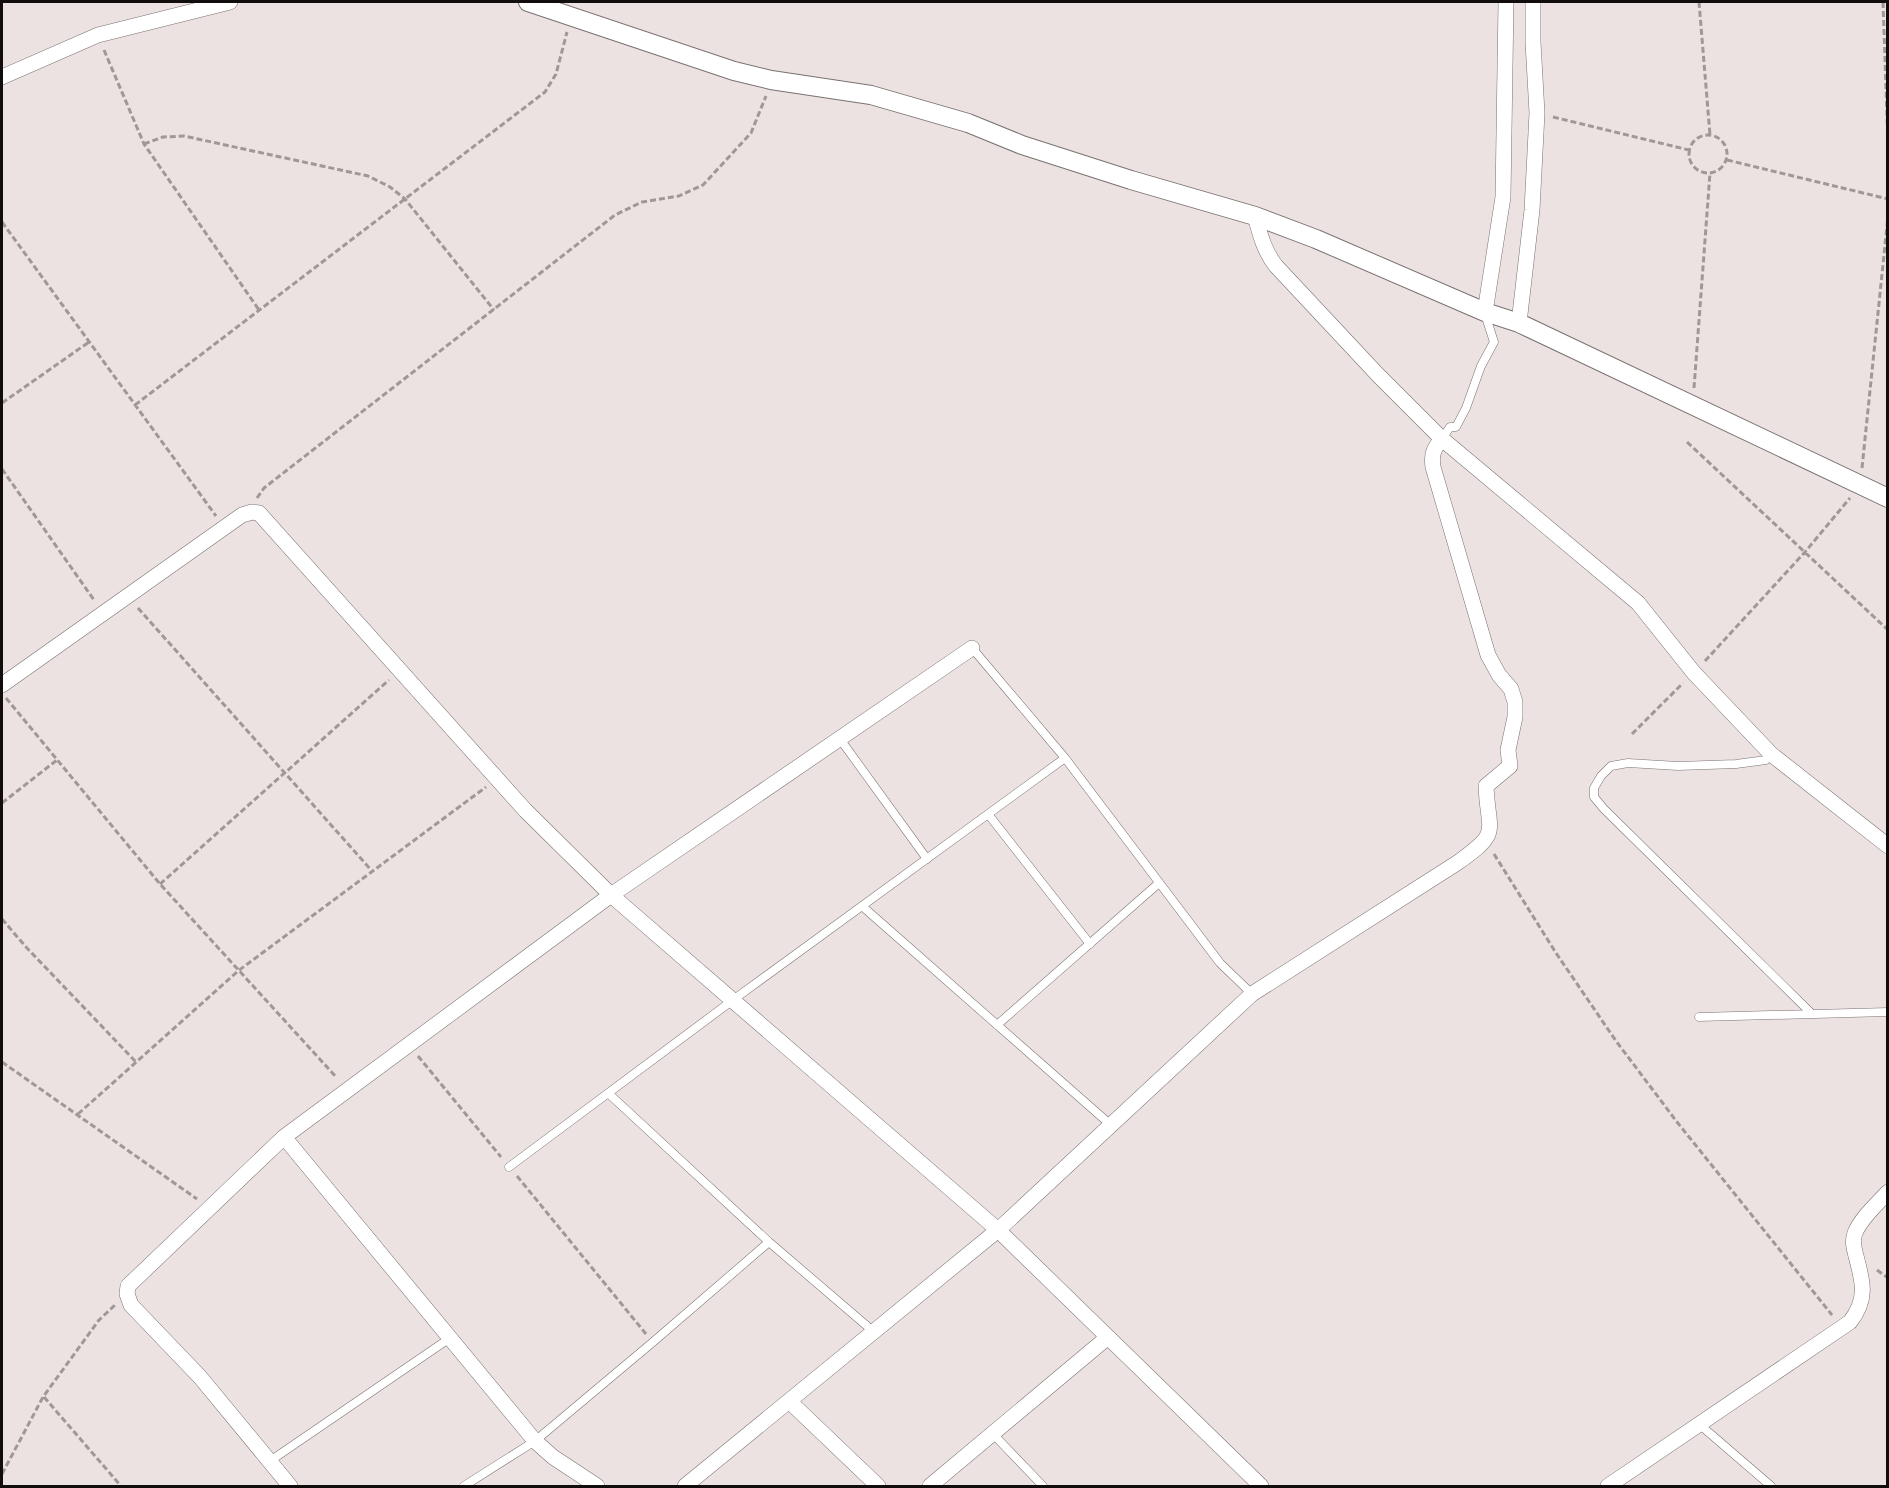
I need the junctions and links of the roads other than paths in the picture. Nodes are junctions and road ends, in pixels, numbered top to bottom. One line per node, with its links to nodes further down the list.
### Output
1 (230, 2): 5 (street)
2 (528, 2): 6 (street)
3 (1506, 2): 7 (street)
4 (1533, 2): 8 (street)
5 (2, 77)
6 (1255, 216): 7 (street); 9 (street)
7 (1485, 312): 8 (street); 9 (lane)
8 (1519, 323): 10 (street)
9 (1442, 439): 14 (street); 23 (street)
10 (1887, 498)
11 (972, 648): 13 (street); 15 (lane)
12 (2, 685): 20 (street)
13 (840, 739): 18 (lane); 20 (street)
14 (1771, 754): 17 (street); 26 (lane)
15 (1065, 758): 16 (lane); 19 (lane)
16 (988, 814): 18 (lane); 22 (lane)
17 (1887, 846)
18 (927, 859): 21 (lane)
19 (1159, 883): 22 (lane); 23 (lane)
20 (611, 896): 24 (street); 31 (street)
21 (862, 906): 24 (lane); 28 (lane)
22 (1090, 944): 28 (lane)
23 (1252, 994): 30 (street)
24 (733, 1000): 29 (lane); 34 (street)
25 (1887, 1012): 26 (lane)
26 (1812, 1014): 27 (lane)
27 (1699, 1017)
28 (997, 1025): 30 (lane)
29 (608, 1093): 32 (lane); 35 (lane)
30 (1112, 1125): 34 (street)
31 (284, 1137): 38 (street); 43 (street)
32 (509, 1167)
33 (1887, 1192): 40 (street)
34 (998, 1230): 36 (street); 37 (street)
35 (769, 1242): 36 (lane); 42 (lane)
36 (874, 1332): 39 (street)
37 (1108, 1337): 41 (street); 51 (street)
38 (450, 1338): 42 (street); 43 (lane)
39 (789, 1401): 47 (street); 48 (street)
40 (1699, 1424): 52 (street); 53 (lane)
41 (993, 1434): 49 (street); 50 (lane)
42 (535, 1441): 45 (lane); 46 (street)
43 (270, 1461): 44 (street)
44 (290, 1486)
45 (464, 1486)
46 (597, 1486)
47 (685, 1486)
48 (878, 1486)
49 (930, 1486)
50 (1043, 1486)
51 (1261, 1486)
52 (1608, 1486)
53 (1772, 1486)

